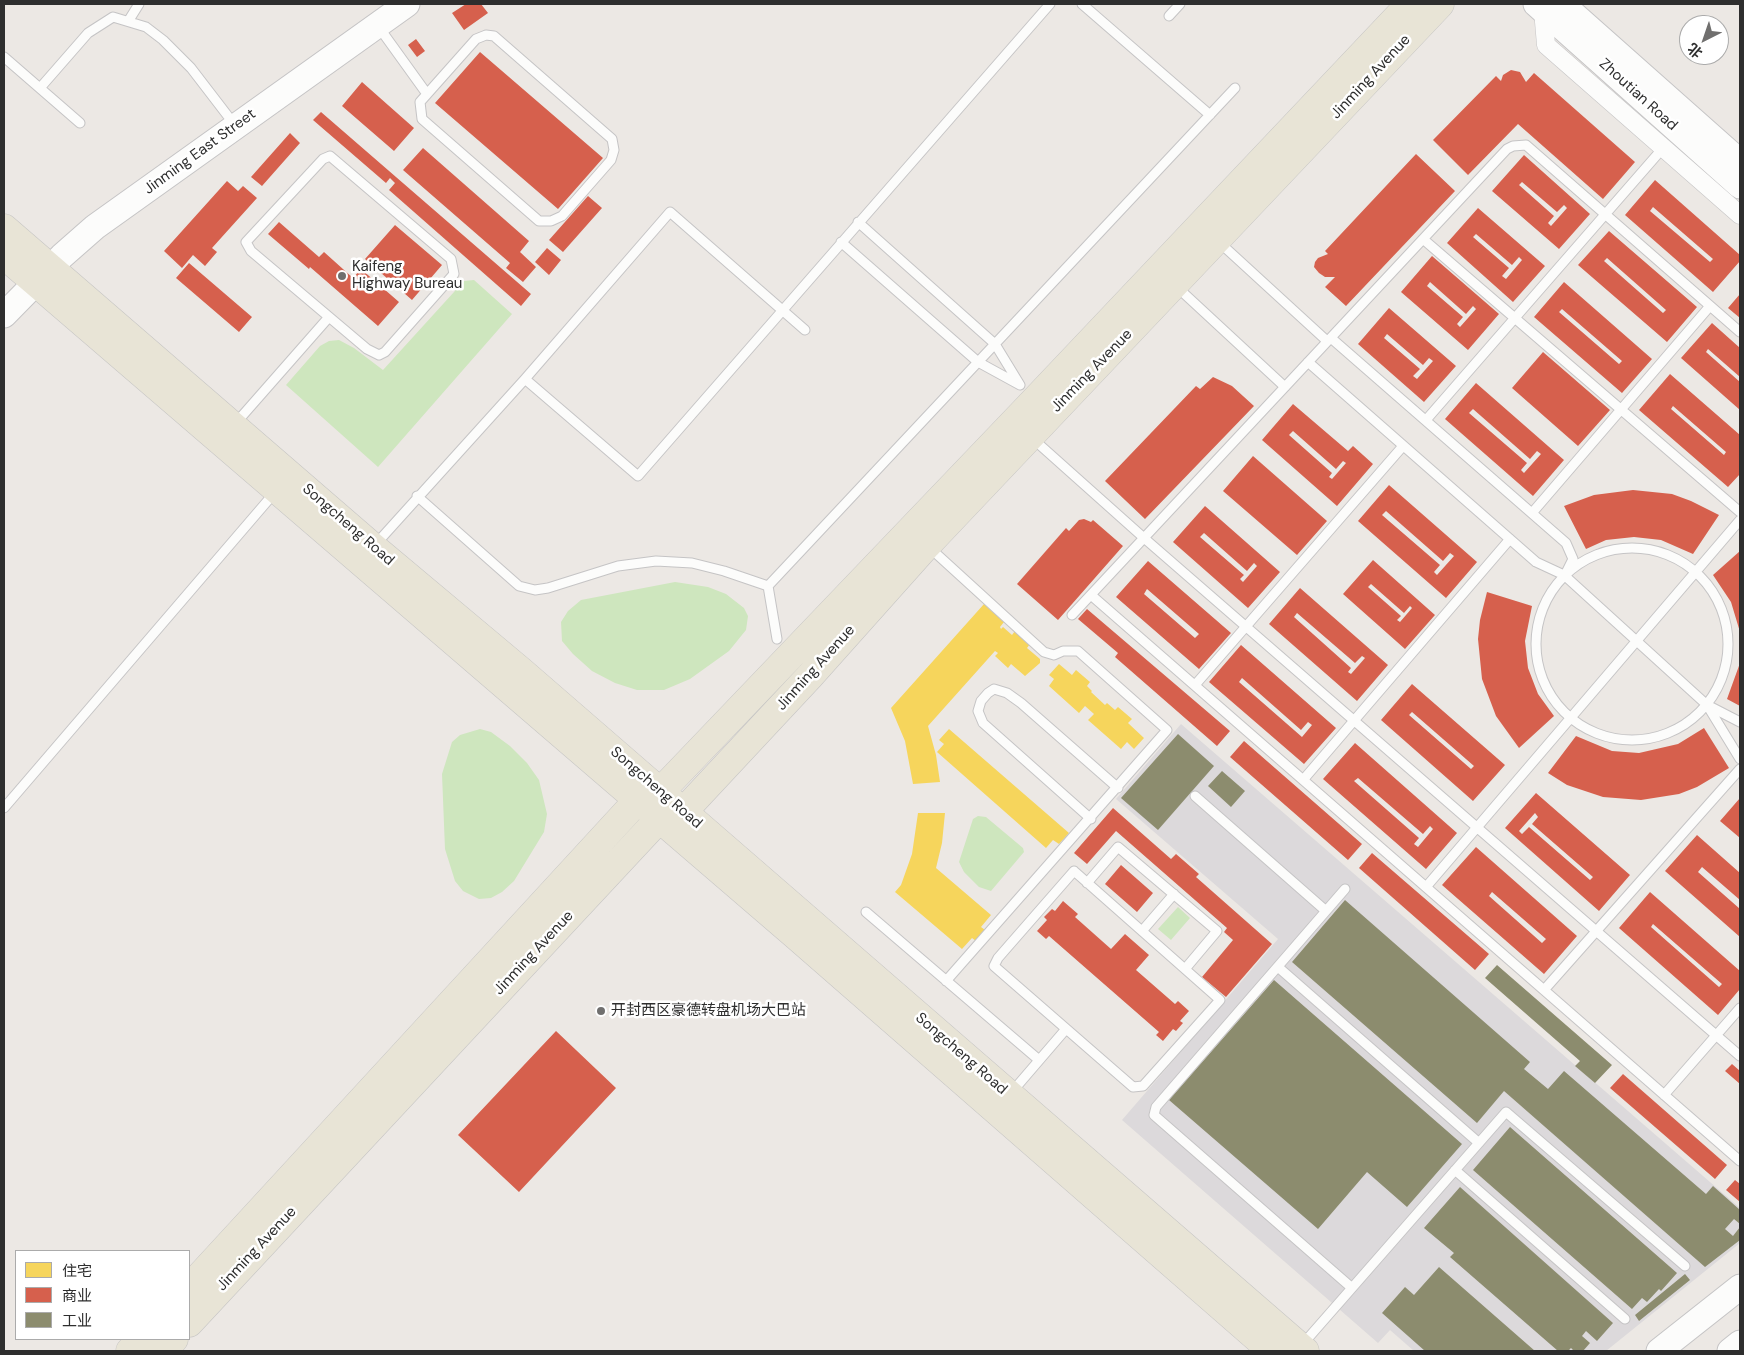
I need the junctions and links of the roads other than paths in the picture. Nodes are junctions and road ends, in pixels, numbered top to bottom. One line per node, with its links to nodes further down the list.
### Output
1 (139, 4): 10 (lane)
2 (408, 4): 11 (street, Jinming East Street)
3 (1050, 4): 24 (lane)
4 (1082, 4): 16 (lane)
5 (1180, 4): 9 (lane)
6 (1410, 4): 45 (main road, Jinming Avenue)
7 (1440, 4): 27 (main road, Jinming Avenue)
8 (1547, 6): 19 (street); 20 (street, Zhoutian Road); 21 (street, Zhoutian Road)
9 (1169, 16)
10 (129, 20): 13 (lane); 18 (lane)
11 (378, 25): 15 (lane); 18 (street, Jinming East Street)
12 (4, 57): 13 (lane)
13 (40, 88): 17 (lane)
14 (1235, 88): 16 (lane)
15 (427, 94): 15 (lane)
16 (1210, 115): 40 (lane)
17 (80, 123)
18 (235, 127): 30 (street, Jinming East Street)
19 (1663, 148): 22 (lane); 23 (street)
20 (1740, 162)
21 (1740, 186)
22 (1605, 214): 26 (lane); 32 (lane); 36 (lane)
23 (1740, 215)
24 (858, 222): 28 (lane); 40 (lane)
25 (4, 228): 30 (main road, Songcheng Road)
26 (1423, 239): 36 (lane); 39 (lane)
27 (1217, 240): 31 (main road, Jinming Avenue); 39 (lane)
28 (841, 242): 33 (lane); 41 (lane)
29 (4, 255): 30 (main road, Songcheng Road)
30 (43, 276): 34 (street, Jinming East Street); 48 (main road, Songcheng Road); 51 (main road, Songcheng Road)
31 (1175, 285): 44 (lane); 49 (main road, Jinming Avenue)
32 (1710, 306): 38 (lane); 46 (lane)
33 (782, 309): 37 (lane); 43 (lane); 43 (lane)
34 (4, 315)
35 (329, 317): 35 (lane); 48 (lane)
36 (1515, 318): 46 (lane); 47 (lane)
37 (806, 330)
38 (1740, 332)
39 (1329, 340): 42 (lane); 47 (lane)
40 (995, 344): 41 (lane); 45 (lane)
41 (978, 362): 45 (lane); 62 (lane)
42 (1308, 362): 44 (lane); 50 (lane)
43 (526, 379): 52 (lane)
44 (1285, 387): 56 (lane)
45 (1027, 392): 77 (main road, Jinming Avenue)
46 (1620, 410): 53 (lane); 54 (lane)
47 (1426, 420): 54 (lane)
48 (233, 426): 59 (main road, Songcheng Road)
49 (1030, 436): 56 (lane); 58 (main road, Jinming Avenue)
50 (1403, 446): 57 (lane); 65 (lane)
51 (277, 490): 77 (main road, Songcheng Road); 79 (lane)
52 (417, 496): 59 (lane); 62 (lane)
53 (1740, 512)
54 (1532, 513): 61 (lane)
55 (1740, 520): 60 (lane)
56 (1144, 538): 63 (lane); 65 (lane)
57 (1510, 539): 61 (lane); 71 (lane)
58 (927, 544): 76 (lane); 80 (main road, Jinming Avenue)
59 (373, 547): 77 (main road, Songcheng Road)
60 (1696, 572): 61 (lane); 67 (lane); 69 (lane)
61 (1564, 575): 67 (lane); 70 (lane)
62 (768, 586): 66 (lane)
63 (1091, 595): 64 (lane); 68 (lane)
64 (1072, 615)
65 (1246, 627): 68 (lane); 71 (lane)
66 (777, 639)
67 (1637, 641): 69 (lane); 70 (lane)
68 (1195, 685): 75 (lane)
69 (1707, 705): 70 (lane); 72 (lane); 73 (lane)
70 (1571, 718): 82 (lane)
71 (1354, 720): 75 (lane); 82 (lane)
72 (1740, 722)
73 (1740, 759)
74 (1740, 769): 90 (lane)
75 (1303, 780): 84 (lane)
76 (1118, 788): 81 (lane); 81 (lane)
77 (648, 796): 80 (main road, Songcheng Road); 106 (main road, Jinming Avenue)
78 (1195, 796): 87 (lane)
79 (4, 808)
80 (671, 816): 101 (main road, Songcheng Road); 110 (main road, Jinming Avenue); 117 (main road, Songcheng Road)
81 (1091, 819): 93 (lane)
82 (1477, 827): 84 (lane); 90 (lane)
83 (1087, 883): 86 (lane); 89 (lane); 96 (lane)
84 (1426, 887): 94 (lane)
85 (1345, 890): 87 (lane)
86 (1174, 894): 89 (lane); 92 (lane)
87 (1326, 911): 91 (lane)
88 (866, 912): 93 (lane)
89 (1142, 931): 92 (lane)
90 (1597, 931): 94 (lane); 97 (lane)
91 (1278, 967): 102 (lane); 108 (lane)
92 (1185, 969): 96 (lane)
93 (946, 981): 99 (lane)
94 (1544, 990): 100 (lane)
95 (1740, 1008): 97 (lane)
96 (1066, 1029): 99 (lane)
97 (1716, 1035): 98 (lane); 100 (lane)
98 (1740, 1056)
99 (1039, 1060): 101 (lane)
100 (1664, 1094): 103 (lane)
101 (1009, 1095): 114 (main road, Songcheng Road)
102 (1479, 1142): 104 (lane); 105 (lane)
103 (1740, 1161)
104 (1455, 1170): 108 (lane); 109 (lane)
105 (1685, 1266)
106 (190, 1287)
107 (1740, 1287): 118 (street)
108 (1352, 1288): 114 (lane)
109 (1625, 1319)
110 (190, 1322)
111 (141, 1340): 115 (main road)
112 (173, 1340): 116 (main road)
113 (1740, 1343): 119 (street)
114 (1303, 1349)
115 (130, 1351)
116 (162, 1351)
117 (1272, 1351)
118 (1659, 1351)
119 (1730, 1351)

